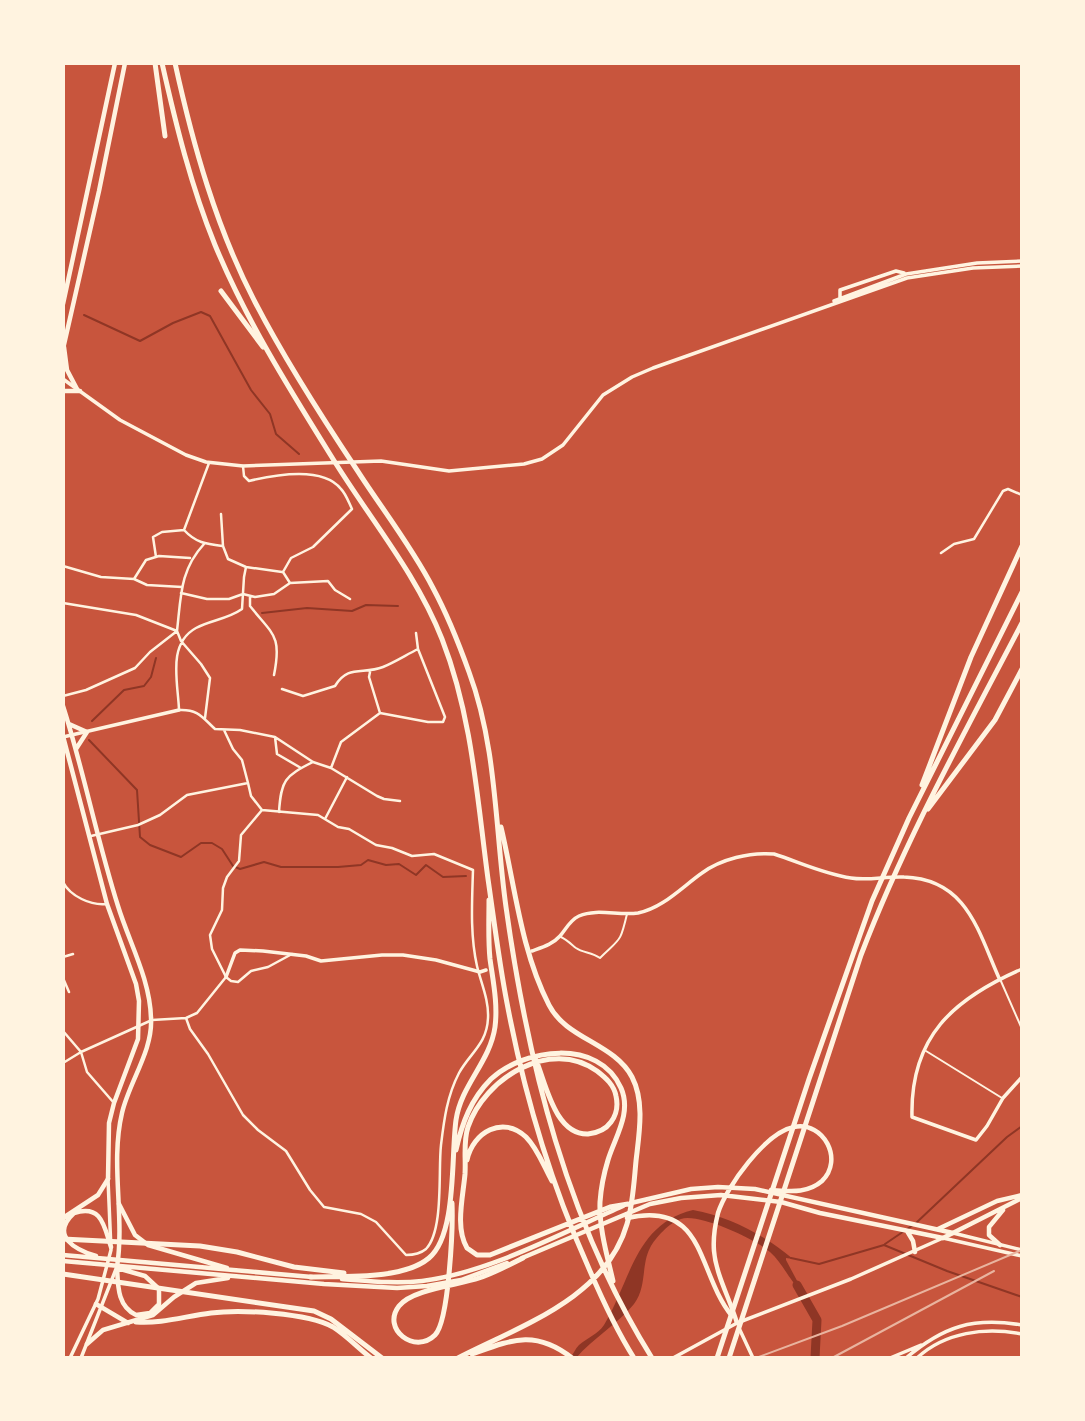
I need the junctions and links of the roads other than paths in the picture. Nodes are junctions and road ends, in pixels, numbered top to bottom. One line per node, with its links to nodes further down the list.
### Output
1 (115, 63): 10 (main road)
2 (125, 63): 11 (main road)
3 (155, 63): 6 (highway)
4 (162, 63): 12 (highway)
5 (175, 63): 67 (highway)
6 (165, 136)
7 (1022, 264): 9 (street); 9 (street)
8 (221, 291): 12 (highway)
9 (841, 300): 17 (street)
10 (63, 304)
11 (63, 347): 14 (main road)
12 (270, 355): 75 (highway)
13 (63, 379): 14 (street)
14 (79, 390): 15 (main road); 16 (street)
15 (63, 391)
16 (209, 463): 17 (street); 20 (street)
17 (243, 466): 29 (street)
18 (1022, 495): 24 (street)
19 (221, 514): 22 (street)
20 (184, 530): 21 (street); 25 (street)
21 (204, 544): 22 (street); 26 (street)
22 (223, 546): 28 (street)
23 (1022, 546): 70 (highway)
24 (942, 553)
25 (156, 557): 26 (street); 30 (street)
26 (191, 558): 32 (street)
27 (63, 566): 30 (street)
28 (246, 567): 29 (street); 35 (street)
29 (283, 572): 31 (street)
30 (134, 579): 32 (street)
31 (290, 583): 36 (street); 37 (street)
32 (182, 587): 34 (street)
33 (1022, 592): 70 (highway)
34 (181, 593): 35 (street); 40 (street)
35 (243, 594): 36 (street); 42 (street)
36 (250, 596): 46 (street)
37 (350, 599)
38 (63, 603): 40 (street)
39 (1022, 623): 72 (highway)
40 (177, 631): 42 (street); 48 (street)
41 (416, 633): 43 (street)
42 (181, 641): 50 (street); 52 (street)
43 (418, 649): 45 (street); 51 (street)
44 (1022, 669): 72 (highway)
45 (370, 671): 47 (street); 51 (street)
46 (274, 675)
47 (282, 689)
48 (63, 696)
49 (63, 706): 53 (main road)
50 (179, 710): 52 (street); 55 (street)
51 (380, 713): 63 (street)
52 (205, 718): 54 (street)
53 (69, 724): 55 (main road); 56 (main road)
54 (224, 730): 58 (street); 65 (street)
55 (87, 732): 56 (street); 60 (main road)
56 (72, 735): 57 (street); 60 (main road)
57 (63, 736): 59 (main road)
58 (275, 737): 61 (street); 62 (street)
59 (65, 748): 74 (main road)
60 (76, 750): 73 (main road)
61 (313, 762): 62 (street); 63 (street)
62 (302, 768): 69 (street)
63 (331, 768): 64 (street)
64 (347, 777): 66 (street); 71 (street)
65 (248, 783): 68 (street); 73 (street)
66 (400, 801)
67 (496, 804): 98 (highway); 154 (highway)
68 (262, 810): 69 (street); 89 (street)
69 (279, 812): 71 (street)
70 (909, 818): 159 (highway)
71 (325, 819): 88 (street)
72 (918, 823): 160 (highway)
73 (97, 834): 74 (street); 94 (main road)
74 (88, 837): 79 (main road)
75 (488, 876): 107 (highway); 112 (highway)
76 (63, 882): 77 (street)
77 (67, 891): 78 (street); 79 (street)
78 (63, 895)
79 (107, 904): 95 (main road)
80 (627, 913): 81 (street); 81 (lane); 91 (street)
81 (560, 936): 82 (street)
82 (532, 951)
83 (73, 954): 85 (street)
84 (292, 954): 88 (street); 89 (street); 89 (street)
85 (63, 957)
86 (1022, 969): 91 (street)
87 (486, 970): 88 (street)
88 (480, 972): 93 (street)
89 (226, 976): 93 (street)
90 (63, 978): 92 (street)
91 (999, 978): 96 (lane); 99 (street)
92 (69, 992)
93 (186, 1018): 94 (street)
94 (152, 1020): 95 (street); 114 (main road)
95 (140, 1026): 100 (street); 106 (main road)
96 (1022, 1029)
97 (63, 1031): 100 (street)
98 (530, 1044): 101 (highway); 140 (highway)
99 (924, 1050): 105 (lane); 105 (street)
100 (81, 1052): 102 (street); 106 (street)
101 (544, 1058): 103 (highway); 140 (highway)
102 (63, 1063)
103 (511, 1070): 107 (highway); 108 (highway)
104 (1022, 1077): 105 (street)
105 (1003, 1098)
106 (114, 1103): 109 (main road)
107 (454, 1162): 110 (highway)
108 (465, 1170): 112 (highway); 115 (highway)
109 (108, 1179): 117 (main road); 125 (street)
110 (452, 1185): 130 (highway); 137 (highway)
111 (755, 1189): 115 (main road); 119 (main road); 144 (main road)
112 (558, 1194): 156 (highway)
113 (1022, 1196): 116 (main road); 119 (main road)
114 (119, 1204): 134 (main road); 135 (main road)
115 (628, 1204): 138 (main road)
116 (1006, 1207): 121 (main road); 124 (main road)
117 (63, 1218)
118 (607, 1223): 120 (main road); 130 (main road); 144 (main road)
119 (938, 1229): 121 (main road)
120 (906, 1231): 122 (main road); 127 (main road)
121 (953, 1233): 122 (main road); 124 (street)
122 (943, 1238): 127 (street); 129 (street)
123 (63, 1239): 137 (highway)
124 (1000, 1245): 126 (street)
125 (111, 1247): 132 (main road); 141 (street)
126 (1022, 1250)
127 (915, 1252): 144 (street)
128 (63, 1255): 132 (main road)
129 (1022, 1256)
130 (523, 1258): 139 (main road)
131 (63, 1261): 132 (main road)
132 (102, 1261): 133 (main road); 133 (main road)
133 (129, 1266): 134 (main road); 135 (main road); 139 (main road)
134 (117, 1267): 142 (street)
135 (242, 1271): 138 (main road)
136 (63, 1274): 153 (highway)
137 (368, 1275): 138 (highway)
138 (310, 1277)
139 (246, 1278): 143 (main road)
140 (615, 1291): 157 (highway)
141 (96, 1304): 142 (main road); 150 (street)
142 (103, 1307): 145 (main road); 149 (street)
143 (136, 1322): 145 (main road); 152 (highway)
144 (737, 1322): 158 (street); 161 (street)
145 (128, 1323): 149 (main road)
146 (1022, 1325): 148 (street)
147 (1022, 1334): 164 (street)
148 (926, 1343): 162 (street); 163 (street)
149 (87, 1344): 151 (street)
150 (70, 1358)
151 (80, 1358)
152 (371, 1358)
153 (382, 1358)
154 (460, 1358): 155 (highway)
155 (572, 1358)
156 (634, 1358)
157 (652, 1358)
158 (673, 1358)
159 (717, 1358)
160 (729, 1358)
161 (753, 1358)
162 (890, 1358)
163 (906, 1358)
164 (917, 1358)

